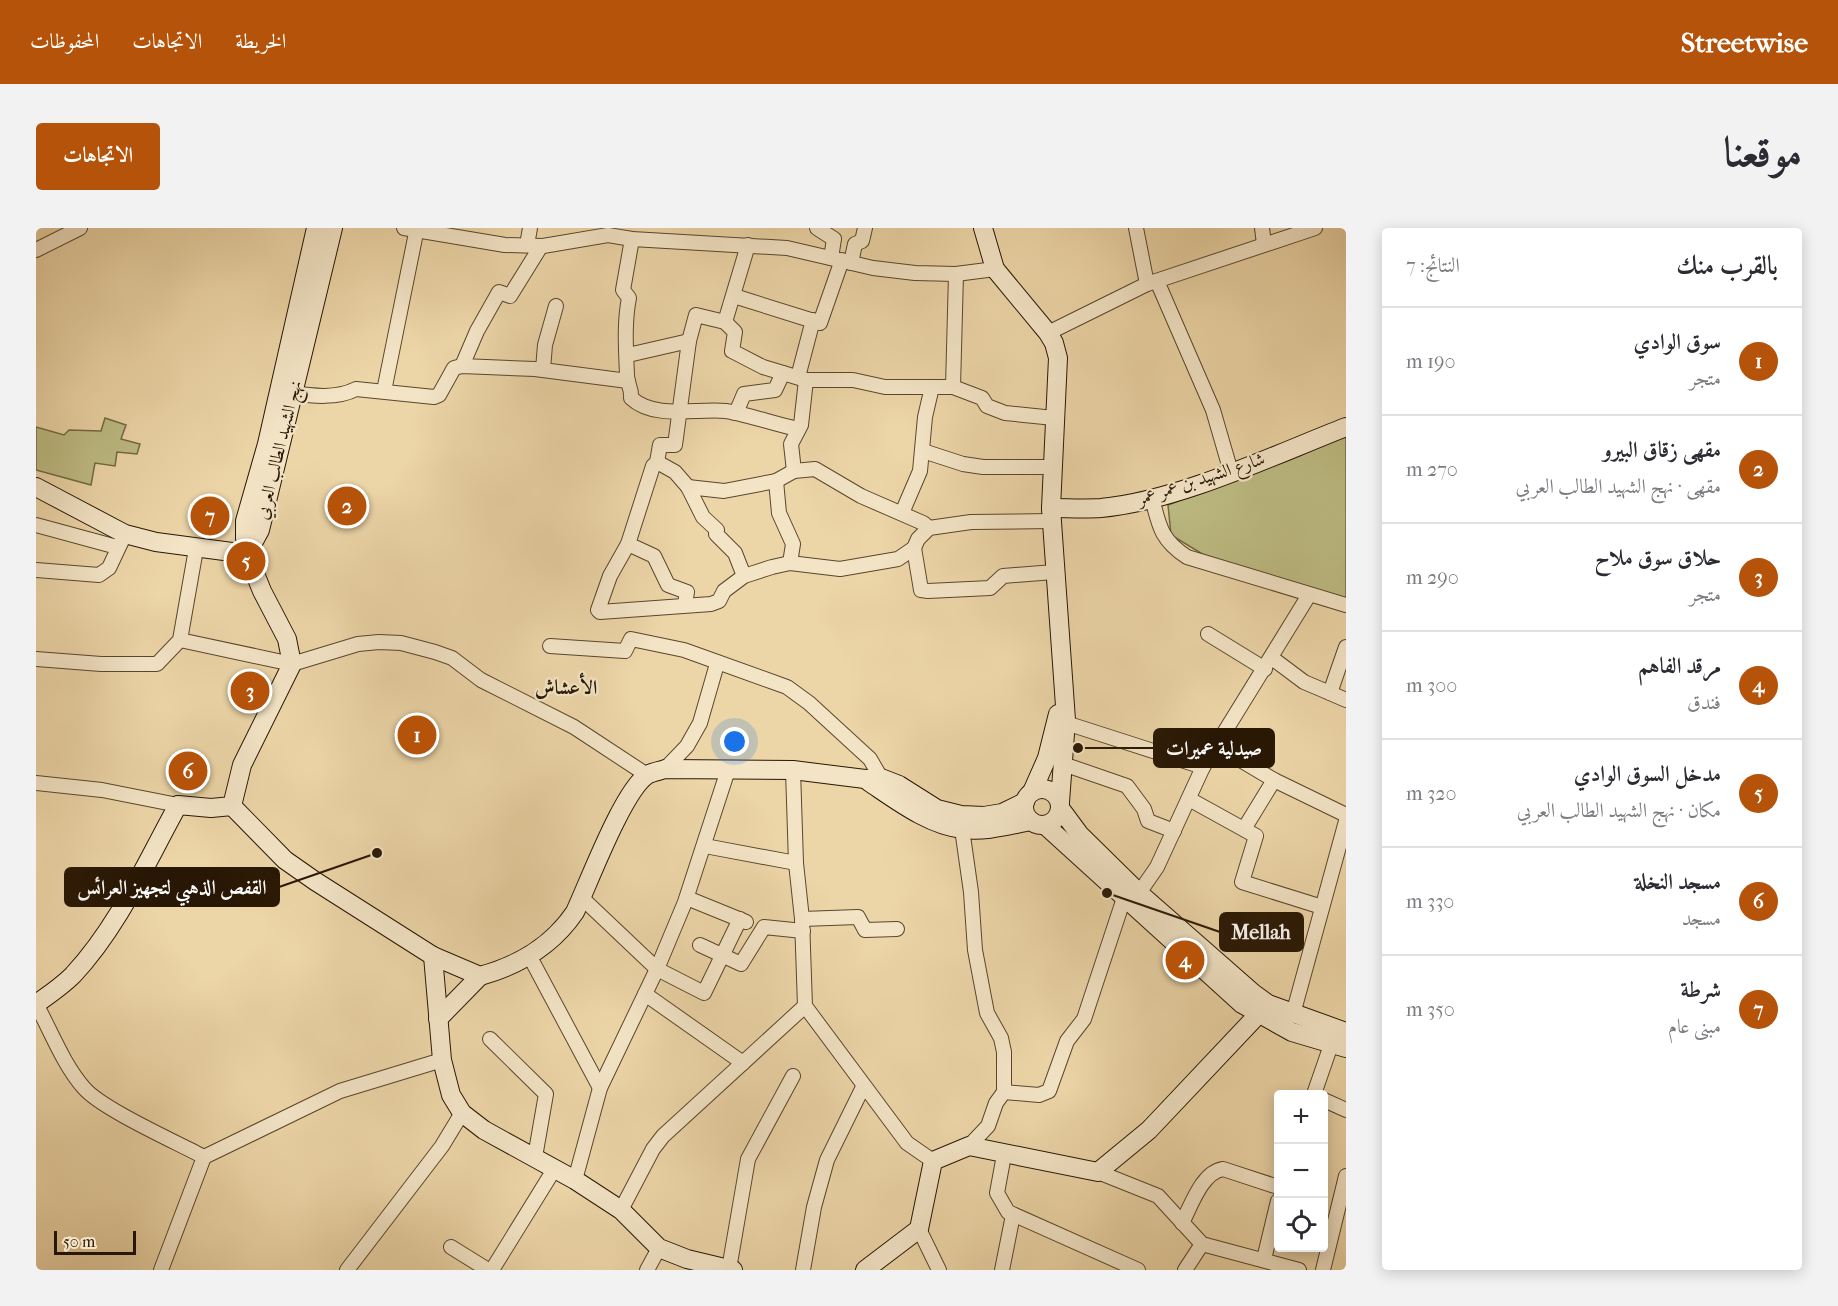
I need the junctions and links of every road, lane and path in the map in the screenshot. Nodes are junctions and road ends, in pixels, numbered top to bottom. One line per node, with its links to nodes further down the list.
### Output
1 (80, 228): 19 (street)
2 (316, 228): 29 (main road, نهج الشهيد الطالب العربي)
3 (333, 228): 29 (main road, نهج الشهيد الطالب العربي)
4 (530, 228): 16 (street)
5 (567, 228): 14 (street)
6 (817, 228): 20 (street)
7 (865, 228): 20 (street)
8 (983, 228): 21 (main road)
9 (1136, 228): 23 (street)
10 (1262, 228): 15 (street)
11 (1315, 228): 15 (street)
12 (412, 229): 16 (street); 39 (street)
13 (636, 236): 14 (street); 17 (street); 31 (street)
14 (560, 243): 18 (street)
15 (1264, 244): 23 (street)
16 (527, 245): 18 (street)
17 (748, 245): 20 (street); 24 (street)
18 (542, 246): 32 (street)
19 (36, 250)
20 (842, 260): 22 (street); 26 (street)
21 (994, 269): 22 (street); 28 (main road)
22 (956, 274): 38 (street)
23 (1152, 283): 28 (street); 51 (street)
24 (734, 296): 26 (street); 27 (street)
25 (556, 306): 33 (street)
26 (813, 320): 35 (street)
27 (725, 322): 30 (street); 34 (street)
28 (1048, 333): 43 (main road)
29 (300, 334): 40 (main road, نهج الشهيد الطالب العربي); 44 (main road, نهج الشهيد الطالب العربي)
30 (689, 341): 31 (street); 41 (street)
31 (628, 355): 36 (street)
32 (462, 366): 33 (street); 39 (street)
33 (543, 369): 36 (street)
34 (783, 373): 35 (street); 42 (street)
35 (802, 379): 37 (street); 46 (street)
36 (628, 381): 41 (street)
37 (932, 387): 38 (street); 47 (street)
38 (953, 387): 43 (street)
39 (384, 391): 40 (street)
40 (292, 393): 44 (main road, نهج الشهيد الطالب العربي)
41 (680, 412): 42 (street); 48 (street)
42 (736, 413): 46 (street)
43 (1054, 418): 49 (main road)
44 (277, 427): 64 (main road, نهج الشهيد الطالب العربي)
45 (1346, 427): 51 (main road, شارع الشهيد بن عمر عمر)
46 (798, 429): 50 (street)
47 (924, 451): 49 (street); 56 (street)
48 (657, 462): 54 (street); 61 (street)
49 (1051, 467): 57 (main road)
50 (794, 471): 52 (street); 56 (street)
51 (1231, 472): 55 (main road, شارع الشهيد بن عمر عمر)
52 (776, 481): 54 (street); 65 (street)
53 (36, 487): 60 (main road)
54 (688, 487): 68 (street)
55 (1152, 498): 57 (main road, شارع الشهيد بن عمر عمر); 69 (street)
56 (902, 513): 59 (street)
57 (1051, 514): 59 (street); 67 (main road)
58 (36, 525): 60 (street)
59 (929, 528): 62 (street)
60 (121, 540): 63 (main road); 66 (street)
61 (628, 544): 70 (street); 70 (street)
62 (914, 548): 65 (street); 67 (street)
63 (196, 549): 64 (main road); 73 (street)
64 (247, 554): 77 (main road)
65 (790, 563): 68 (street)
66 (36, 570)
67 (1054, 572): 80 (main road)
68 (744, 576): 70 (street)
69 (1309, 595): 71 (street); 79 (street)
70 (686, 604)
71 (1346, 605)
72 (1208, 634): 79 (street)
73 (180, 640): 76 (street); 77 (street)
74 (550, 646): 78 (street)
75 (1346, 647): 81 (street)
76 (36, 659)
77 (292, 664): 90 (street); 98 (main road)
78 (717, 664): 87 (street); 92 (street)
79 (1268, 664): 81 (street); 84 (street)
80 (1065, 689): 83 (main road); 94 (main road)
81 (1330, 693): 82 (street)
82 (1346, 700)
83 (1066, 723): 85 (main road); 86 (street)
84 (1217, 746): 86 (street); 91 (street)
85 (1063, 764): 97 (main road); 104 (street)
86 (1203, 767): 95 (street)
87 (665, 769): 88 (main road); 90 (main road)
88 (728, 770): 89 (main road); 105 (street)
89 (793, 770): 92 (main road); 106 (street)
90 (647, 775): 108 (main road)
91 (1274, 780): 99 (street); 103 (street)
92 (874, 782): 94 (main road); 102 (main road)
93 (36, 783): 96 (street)
94 (1028, 797): 97 (main road); 101 (main road)
95 (1189, 799): 103 (street); 104 (street)
96 (178, 805): 98 (main road); 120 (main road)
97 (1060, 805): 101 (main road); 107 (main road)
98 (232, 806): 114 (main road)
99 (1346, 815)
100 (1346, 821): 110 (street)
101 (1038, 823): 102 (main road); 107 (main road)
102 (962, 829): 134 (street)
103 (1244, 829): 110 (street)
104 (1174, 831): 107 (street)
105 (705, 846): 106 (street); 109 (street)
106 (796, 863): 111 (street)
107 (1132, 895): 122 (main road); 134 (street)
108 (582, 898): 116 (main road); 117 (street)
109 (687, 898): 115 (street); 117 (street)
110 (1322, 907): 123 (street)
111 (803, 925): 112 (street); 115 (street); 121 (street)
112 (897, 929)
113 (700, 945): 115 (street)
114 (433, 956): 118 (main road); 124 (main road)
115 (723, 956): 117 (street)
116 (530, 957): 118 (main road); 132 (street)
117 (657, 969): 119 (street)
118 (480, 975): 124 (main road)
119 (645, 994): 129 (street); 132 (street)
120 (36, 1004): 140 (street)
121 (806, 1006): 129 (street); 131 (street)
122 (1264, 1010): 123 (main road); 127 (main road); 144 (main road)
123 (1293, 1014): 125 (main road)
124 (438, 1019): 128 (main road)
125 (1346, 1032)
126 (490, 1039): 141 (street)
127 (1338, 1046): 133 (street)
128 (442, 1060): 137 (main road); 140 (street)
129 (743, 1063): 148 (street)
130 (793, 1076): 163 (street)
131 (863, 1087): 142 (street); 164 (street)
132 (600, 1088): 146 (street)
133 (1316, 1090)
134 (1004, 1092): 138 (street)
135 (1328, 1102): 136 (street)
136 (1346, 1110)
137 (462, 1113): 141 (main road); 159 (street)
138 (969, 1146): 139 (main road); 142 (main road)
139 (1004, 1155): 144 (main road); 149 (street)
140 (204, 1157): 158 (street)
141 (535, 1157): 143 (main road)
142 (933, 1161): 152 (main road)
143 (555, 1168): 146 (main road); 161 (street)
144 (1098, 1172): 151 (street)
145 (1346, 1176): 150 (street)
146 (575, 1180): 148 (main road)
147 (1274, 1186): 151 (street)
148 (621, 1210): 156 (main road)
149 (1013, 1215): 167 (street); 168 (street)
150 (1341, 1218): 171 (street)
151 (1182, 1223): 154 (street)
152 (919, 1229): 165 (main road); 166 (street)
153 (1274, 1229): 157 (street)
154 (1202, 1244): 157 (street); 169 (street)
155 (451, 1247): 160 (street)
156 (659, 1248): 162 (street); 163 (main road)
157 (1269, 1264): 170 (street)
158 (161, 1270)
159 (347, 1270)
160 (488, 1270)
161 (492, 1270)
162 (647, 1270)
163 (731, 1270)
164 (803, 1270)
165 (865, 1270)
166 (939, 1270)
167 (1002, 1270)
168 (1138, 1270)
169 (1185, 1270)
170 (1299, 1270)
171 (1323, 1270)

